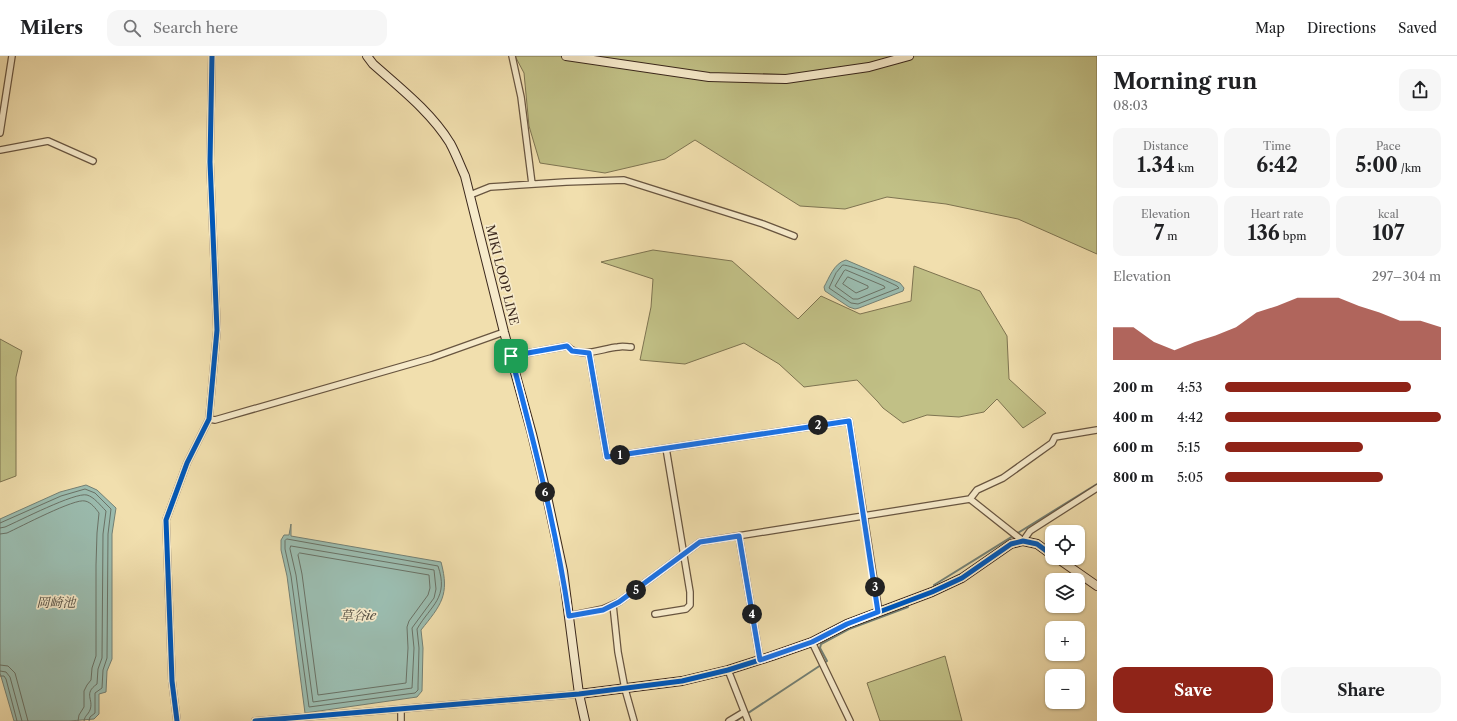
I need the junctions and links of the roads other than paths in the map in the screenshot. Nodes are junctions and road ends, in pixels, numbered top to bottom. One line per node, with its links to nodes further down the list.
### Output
1 (12, 56): 7 (street)
2 (212, 56): 17 (street)
3 (367, 56): 11 (street, MIKI LOOP LINE)
4 (512, 56): 10 (street)
5 (566, 56): 6 (street)
6 (909, 56)
7 (0, 133)
8 (0, 150): 9 (street)
9 (93, 161)
10 (532, 184): 11 (street); 12 (street)
11 (470, 195): 13 (street, MIKI LOOP LINE)
12 (794, 236)
13 (504, 332): 16 (street, MIKI LOOP LINE); 17 (street)
14 (631, 347): 15 (street)
15 (589, 353): 16 (street); 19 (street)
16 (511, 356): 32 (street, MIKI LOOP LINE)
17 (209, 419): 40 (street)
18 (1097, 430): 21 (street)
19 (666, 448): 22 (street); 26 (street)
20 (1097, 488): 24 (street)
21 (970, 499): 22 (street); 24 (street)
22 (864, 516): 23 (street); 30 (street)
23 (739, 536): 26 (street); 34 (street)
24 (1023, 541): 25 (street); 30 (street)
25 (1045, 550)
26 (683, 555): 29 (street); 31 (street)
27 (1067, 565): 28 (street)
28 (1097, 586)
29 (613, 605): 32 (street); 36 (street)
30 (878, 612): 33 (street)
31 (655, 614)
32 (569, 616): 37 (street, MIKI LOOP LINE)
33 (812, 642): 34 (street); 47 (street)
34 (760, 660): 35 (street)
35 (728, 670): 36 (street); 39 (street)
36 (625, 689): 37 (street); 44 (street)
37 (579, 694): 38 (street); 43 (street, MIKI LOOP LINE)
38 (401, 709): 41 (street); 42 (street)
39 (744, 712): 45 (street); 46 (street)
40 (177, 721)
41 (255, 721)
42 (401, 721)
43 (585, 721)
44 (634, 721)
45 (728, 721)
46 (748, 721)
47 (850, 721)

